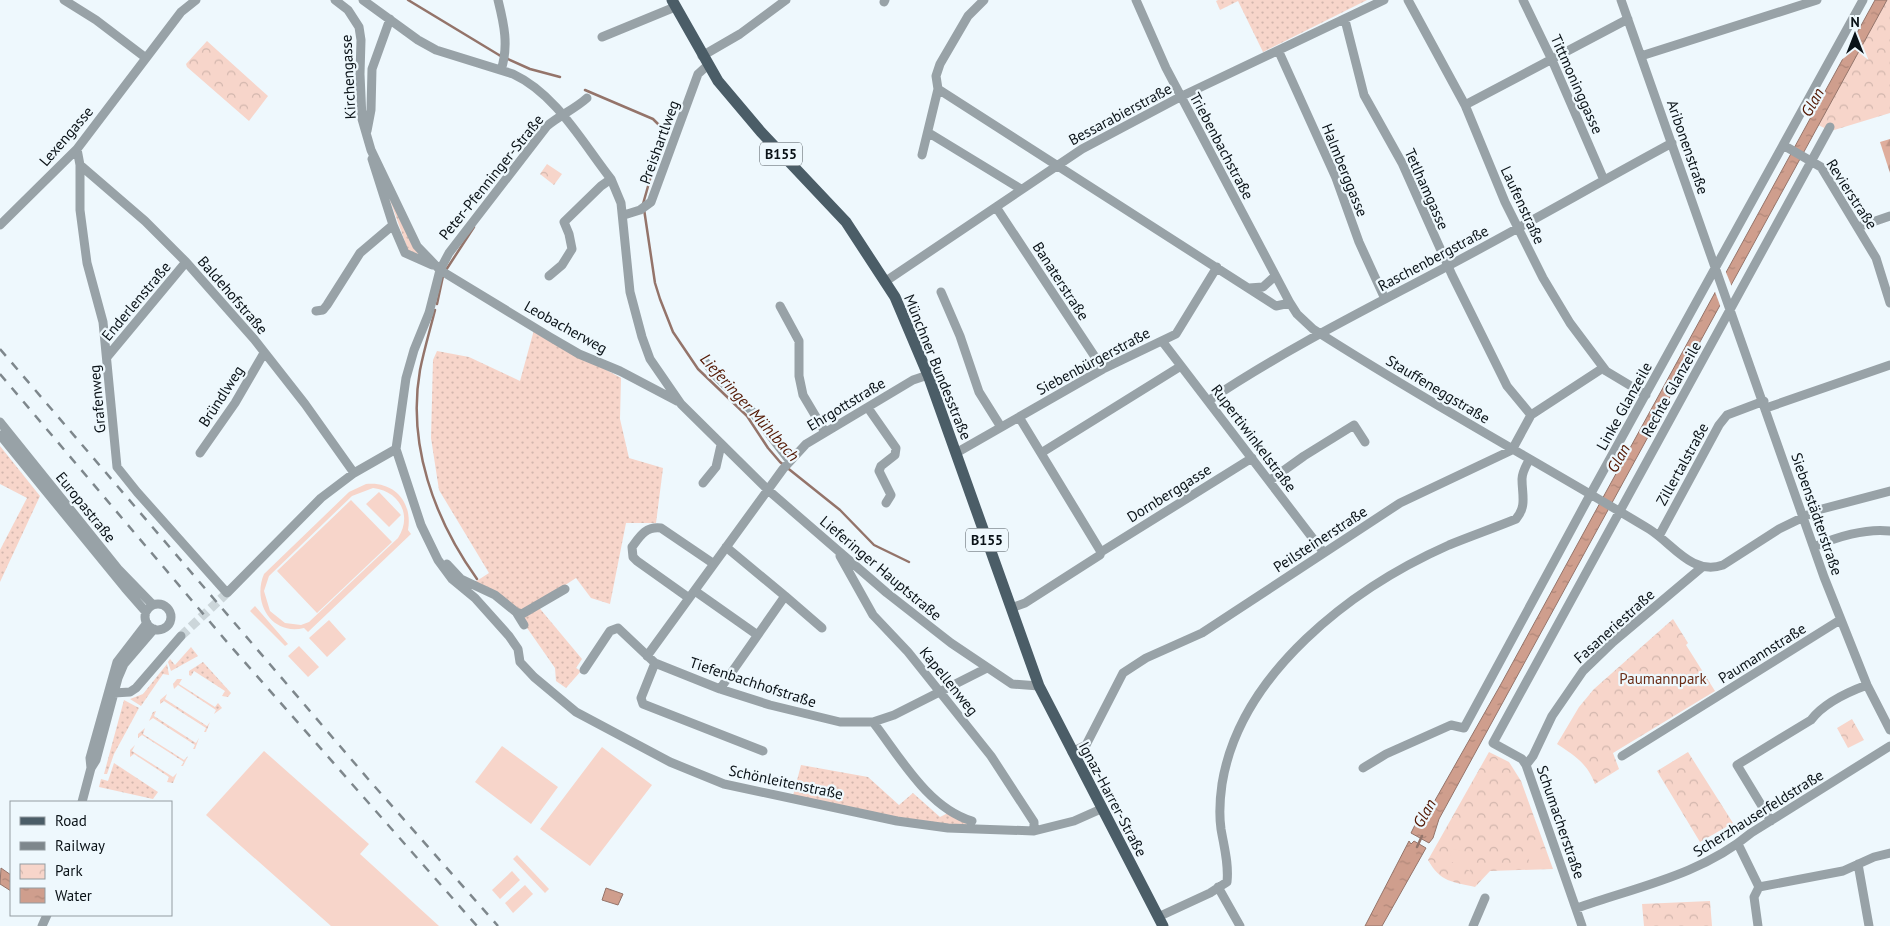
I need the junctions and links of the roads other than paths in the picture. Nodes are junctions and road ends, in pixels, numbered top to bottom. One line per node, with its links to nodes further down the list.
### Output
1 (64, 0): 22 (street)
2 (196, 0): 22 (street, Lexengasse)
3 (335, 0): 32 (street, Kirchengasse)
4 (363, 0): 16 (street, Lieferinger Hauptstraße)
5 (498, 0): 25 (street)
6 (984, 0): 26 (street)
7 (1136, 0): 27 (street, Triebenbachstraße)
8 (1384, 0): 18 (street, Bessarabierstraße)
9 (1408, 0): 29 (street, Laufenstraße)
10 (1523, 0): 23 (street, Tittmoninggasse)
11 (1621, 0): 17 (street, Aribonenstraße)
12 (1817, 0): 21 (street)
13 (1863, 0): 35 (street, Linke Glanzeile)
14 (783, 1): 24 (street)
15 (674, 4): 19 (street); 24 (main road, Münchner Bundesstraße / B155)
16 (390, 18): 25 (street, Lieferinger Hauptstraße); 32 (street, Kirchengasse)
17 (1628, 19): 21 (street, Aribonenstraße); 23 (street)
18 (1345, 20): 20 (street, Bessarabierstraße); 53 (street, Tetlhamgasse)
19 (602, 38)
20 (1279, 52): 27 (street, Bessarabierstraße); 62 (street, Halmberggasse)
21 (1642, 56): 34 (street, Aribonenstraße)
22 (146, 58): 36 (street, Lexengasse)
23 (1552, 60): 29 (street); 43 (street, Tittmoninggasse)
24 (705, 61): 46 (street, Preishartlweg); 59 (main road, Münchner Bundesstraße / B155)
25 (503, 62): 30 (street, Lieferinger Hauptstraße)
26 (938, 88): 33 (street); 41 (street)
27 (1180, 97): 41 (street, Bessarabierstraße); 58 (street, Triebenbachstraße)
28 (587, 98): 30 (street, Peter-Pfenninger-Straße)
29 (1465, 105): 51 (street, Laufenstraße)
30 (561, 114): 42 (street, Lieferinger Hauptstraße); 54 (street, Peter-Pfenninger-Straße)
31 (1830, 127): 39 (street, Rechte Glanzeile)
32 (367, 132): 37 (street, Kirchengasse)
33 (929, 133): 38 (street); 44 (street)
34 (1672, 143): 43 (street, Raschenbergstraße); 56 (street, Aribonenstraße)
35 (1786, 147): 39 (street, Revierstraße); 56 (street, Linke Glanzeile)
36 (77, 149): 40 (street); 48 (street, Lexengasse)
37 (371, 150): 49 (street, Kirchengasse); 54 (street, Kirchengasse)
38 (922, 155)
39 (1809, 159): 50 (street, Revierstraße); 65 (street, Rechte Glanzeile)
40 (80, 164): 52 (street, Baldehofstraße); 71 (street, Grafenweg)
41 (1058, 164): 44 (street, Bessarabierstraße); 55 (street)
42 (611, 179): 46 (street, Lieferinger Hauptstraße); 57 (street)
43 (1604, 180): 51 (street, Raschenbergstraße)
44 (1021, 189): 45 (street, Bessarabierstraße)
45 (996, 207): 59 (street, Bessarabierstraße); 76 (street, Banaterstraße)
46 (624, 215): 80 (street, Lieferinger Hauptstraße)
47 (1890, 216): 50 (street)
48 (0, 225)
49 (393, 226): 54 (street, Kirchengasse); 67 (street)
50 (1858, 227): 64 (street, Revierstraße)
51 (1518, 228): 53 (street, Raschenbergstraße); 75 (street, Laufenstraße)
52 (186, 262): 70 (street, Baldehofstraße); 71 (street, Enderlenstraße)
53 (1448, 266): 62 (street, Raschenbergstraße); 83 (street, Tetlhamgasse)
54 (438, 267): 80 (street, Leobacherweg); 91 (street, Peter-Pfenninger-Straße)
55 (1217, 267): 60 (street); 69 (street, Siebenbürgerstraße)
56 (1717, 270): 65 (street, Aribonenstraße); 78 (street, Linke Glanzeile)
57 (549, 276)
58 (1275, 276): 60 (street); 63 (street, Triebenbachstraße)
59 (886, 282): 77 (main road, Münchner Bundesstraße / B155)
60 (1249, 288): 63 (street)
61 (940, 292): 86 (street)
62 (1385, 299): 68 (street, Raschenbergstraße)
63 (1290, 303): 68 (street, Stauffeneggstraße)
64 (1890, 303)
65 (1730, 305): 81 (street, Siebenstädterstraße); 106 (street, Rechte Glanzeile)
66 (780, 306): 87 (street)
67 (316, 311)
68 (1320, 334): 79 (street, Raschenbergstraße); 92 (street, Stauffeneggstraße)
69 (1162, 341): 74 (street, Rupertiwinkelstraße); 76 (street, Siebenbürgerstraße)
70 (264, 352): 93 (street, Bründlweg); 99 (street, Baldehofstraße)
71 (107, 357): 99 (street, Grafenweg)
72 (704, 360): 98 (street)
73 (1890, 365): 81 (street, Zillertalstraße)
74 (1182, 366): 79 (street, Rupertiwinkelstraße); 95 (street)
75 (1603, 368): 78 (street, Laufenstraße); 83 (street)
76 (1103, 369): 84 (street, Siebenbürgerstraße)
77 (928, 375): 82 (street, Ehrgottstraße); 94 (main road, Münchner Bundesstraße / B155)
78 (1646, 395): 104 (street, Linke Glanzeile)
79 (1208, 401): 96 (street, Rupertiwinkelstraße)
80 (682, 404): 90 (street, Lieferinger Hauptstraße)
81 (1765, 405): 107 (street, Siebenstädterstraße); 109 (street, Zillertalstraße)
82 (866, 409): 87 (street, Ehrgottstraße); 105 (street)
83 (1531, 415): 92 (street)
84 (1019, 417): 86 (street, Siebenbürgerstraße); 95 (street)
85 (0, 422): 121 (street, Europastraße)
86 (1001, 427): 94 (street, Siebenbürgerstraße)
87 (825, 432): 98 (street, Ehrgottstraße)
88 (0, 435): 121 (street, Europastraße)
89 (1365, 442): 100 (street)
90 (722, 445): 101 (street); 102 (street, Lieferinger Hauptstraße)
91 (396, 449): 99 (street); 112 (street, Schönleitenstraße)
92 (1512, 450): 97 (street, Stauffeneggstraße); 115 (street, Peilsteinerstraße)
93 (200, 453)
94 (956, 453): 122 (main road, Münchner Bundesstraße / B155)
95 (1041, 453): 114 (street)
96 (1252, 458): 100 (street, Rupertiwinkelstraße); 114 (street, Dornberggasse)
97 (1529, 460): 104 (street, Stauffeneggstraße); 158 (street)
98 (787, 464): 102 (street, Ehrgottstraße)
99 (354, 473)
100 (1269, 482): 115 (street, Rupertiwinkelstraße)
101 (703, 483)
102 (768, 490): 111 (street, Ehrgottstraße); 113 (street, Lieferinger Hauptstraße)
103 (1890, 491): 107 (street, Fasaneriestraße)
104 (1592, 497): 106 (street, Stauffeneggstraße); 148 (street, Linke Glanzeile)
105 (886, 503)
106 (1620, 512): 109 (street); 141 (street, Rechte Glanzeile)
107 (1803, 518): 110 (street, Siebenstädterstraße); 117 (street, Fasaneriestraße)
108 (1890, 531): 110 (street)
109 (1659, 536): 117 (street)
110 (1814, 547): 124 (street, Siebenstädterstraße)
111 (726, 548): 116 (street, Ehrgottstraße); 120 (street)
112 (433, 550): 123 (street, Schönleitenstraße); 153 (street, Schönleitenstraße)
113 (838, 551): 132 (street, Lieferinger Hauptstraße); 137 (street, Kapellenweg)
114 (1101, 552): 122 (street, Dornberggasse)
115 (1324, 553): 144 (street, Peilsteinerstraße)
116 (714, 564): 119 (street, Ehrgottstraße); 119 (street)
117 (1701, 568): 146 (street, Fasaneriestraße)
118 (565, 589): 123 (street)
119 (692, 594): 128 (street); 130 (street, Ehrgottstraße)
120 (784, 596): 127 (street); 128 (street)
121 (150, 608): 126 (street); 126 (street, Europastraße)
122 (1011, 608): 135 (main road, Münchner Bundesstraße / B155)
123 (516, 612): 125 (street, Schönleitenstraße)
124 (1840, 620): 134 (street, Siebenstädterstraße); 145 (street, Paumannstraße)
125 (524, 625)
126 (150, 626): 138 (street); 147 (street)
127 (822, 628)
128 (756, 634): 136 (street)
129 (181, 636): 138 (street)
130 (647, 656): 131 (street, Tiefenbachhofstraße); 133 (street, Tiefenbachhofstraße)
131 (655, 663): 136 (street, Tiefenbachhofstraße); 143 (street)
132 (987, 668): 135 (street, Lieferinger Hauptstraße); 137 (street, Tiefenbachhofstraße)
133 (584, 670)
134 (1867, 685): 140 (street, Siebenstädterstraße); 152 (street)
135 (1039, 686): 144 (main road, Ignaz-Harrer-Straße / B155)
136 (720, 689): 139 (street, Tiefenbachhofstraße)
137 (940, 691): 139 (street, Tiefenbachhofstraße); 153 (street, Kapellenweg)
138 (114, 693): 147 (street)
139 (873, 722): 151 (street)
140 (1890, 730)
141 (1493, 743): 146 (street, Schumacherstraße)
142 (1890, 746): 152 (street, Scherzhauserfeldstraße)
143 (763, 751)
144 (1072, 752): 150 (main road, Ignaz-Harrer-Straße / B155)
145 (1622, 756)
146 (1526, 764): 160 (street, Schumacherstraße)
147 (91, 768): 149 (street)
148 (1363, 768)
149 (82, 801)
150 (1101, 809): 153 (street, Schönleitenstraße); 161 (main road, Ignaz-Harrer-Straße / B155)
151 (972, 821)
152 (1771, 821): 154 (street, Scherzhauserfeldstraße)
153 (1034, 831)
154 (1738, 844): 157 (street); 160 (street, Scherzhauserfeldstraße)
155 (1890, 853): 156 (street)
156 (1858, 864): 157 (street); 166 (street)
157 (1758, 886): 165 (street)
158 (1218, 887): 161 (street); 162 (street)
159 (1485, 898): 163 (street)
160 (1576, 908): 164 (street, Schumacherstraße)
161 (1160, 921)
162 (1240, 926)
163 (1473, 926)
164 (1582, 926)
165 (1758, 926)
166 (1869, 926)

